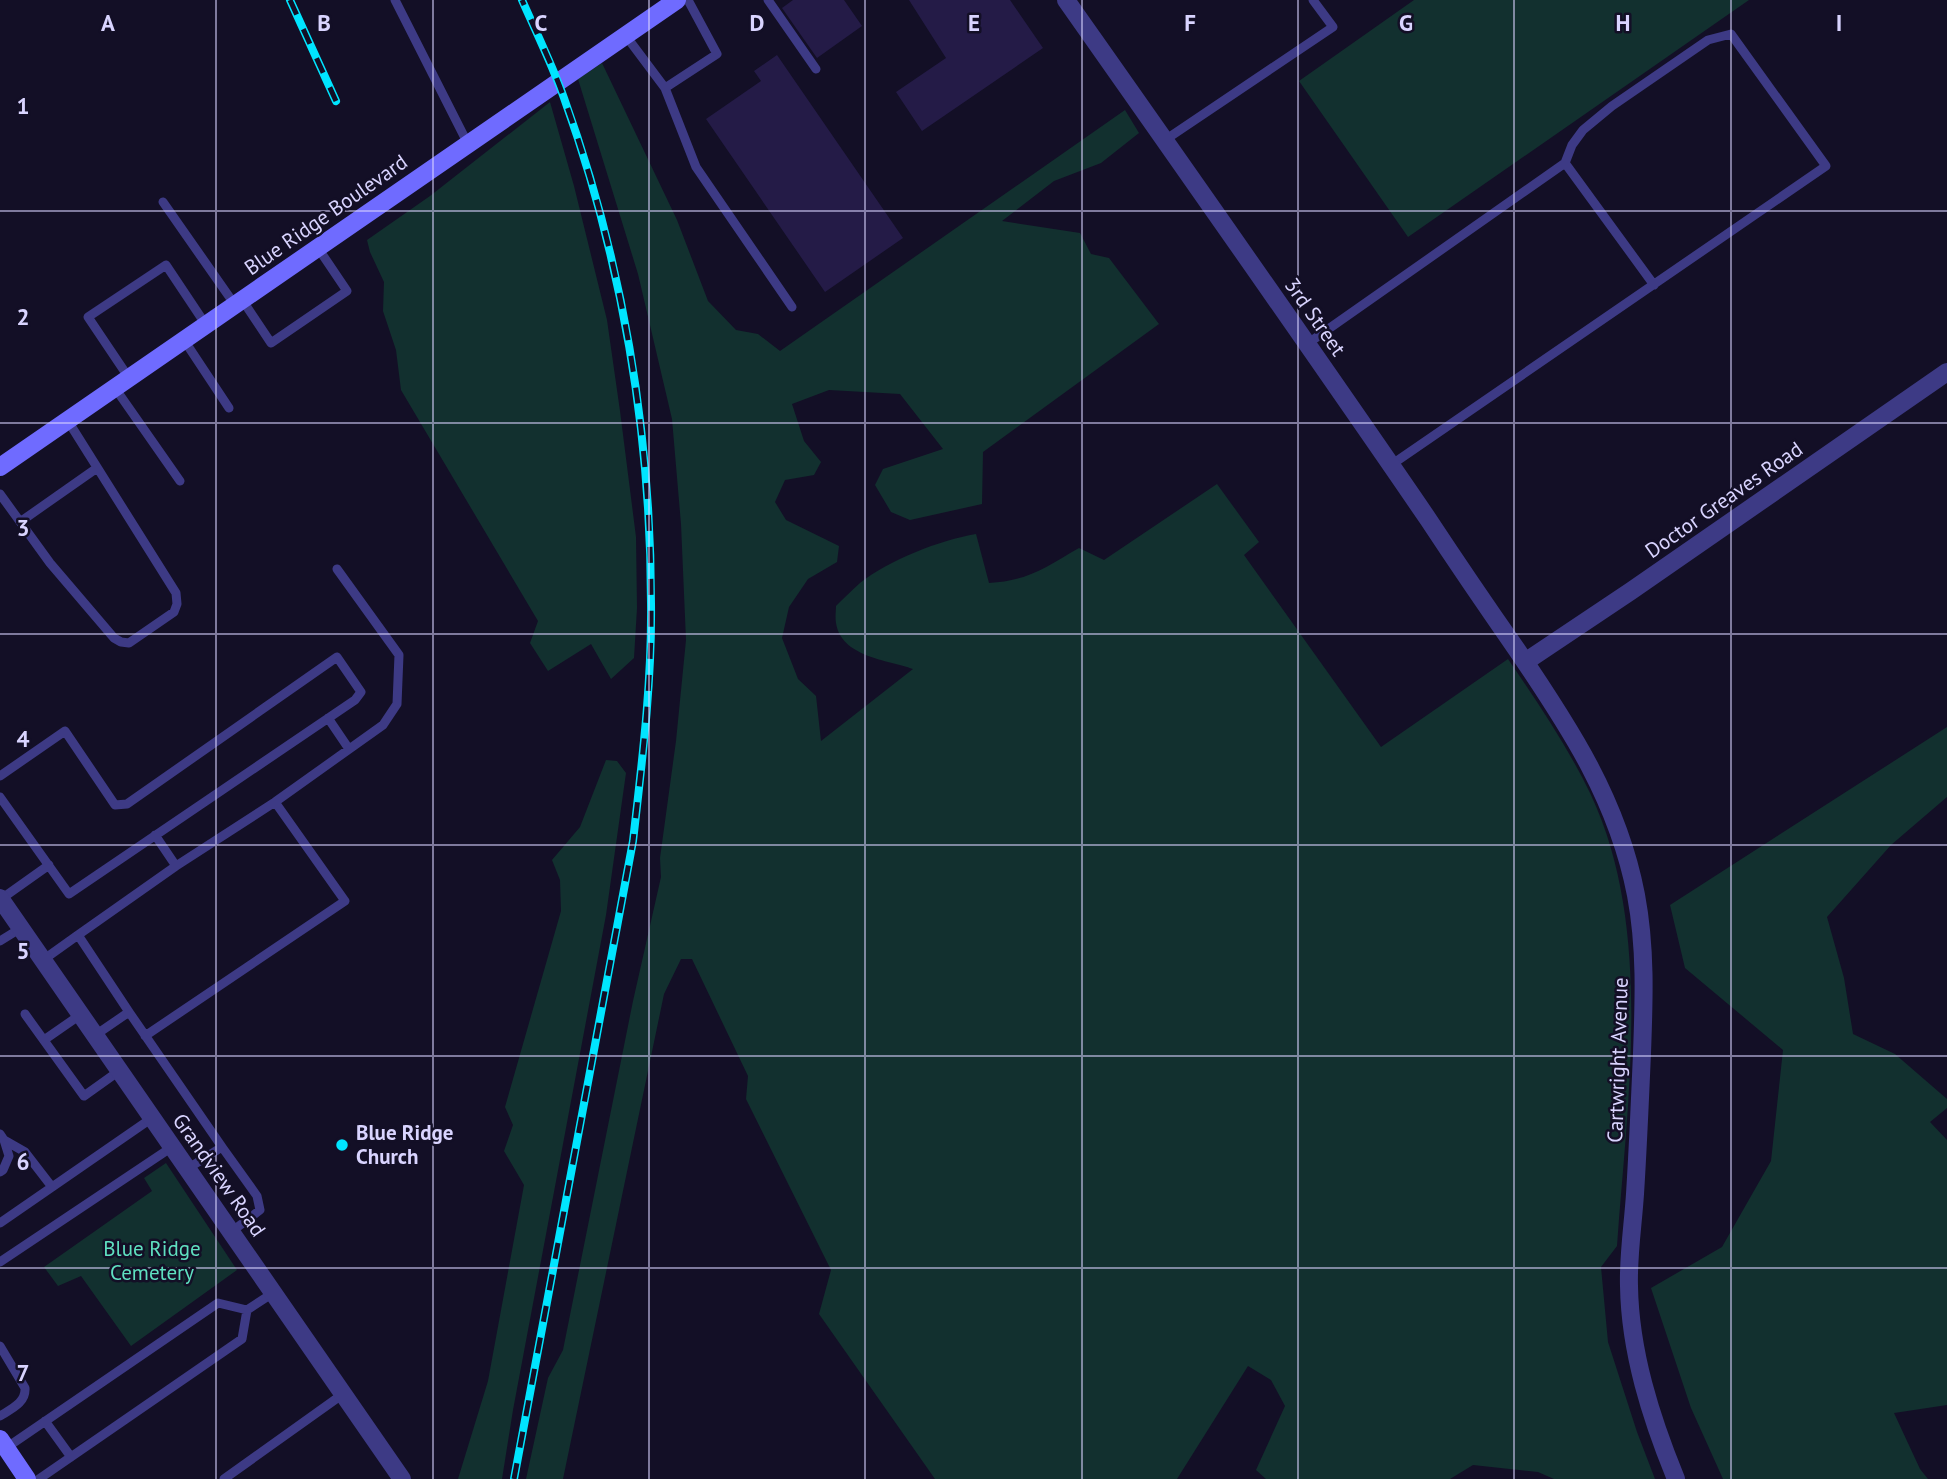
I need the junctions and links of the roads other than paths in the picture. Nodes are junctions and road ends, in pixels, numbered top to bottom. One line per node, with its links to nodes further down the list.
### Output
1 (394, 0): 11 (lane)
2 (677, 0): 7 (main road, Blue Ridge Boulevard)
3 (688, 0): 9 (lane)
4 (768, 0): 8 (lane)
5 (1066, 0): 10 (street, 3rd Street)
6 (1313, 0): 10 (lane)
7 (626, 36): 9 (lane); 11 (main road, Blue Ridge Boulevard)
8 (816, 69)
9 (665, 88): 17 (lane)
10 (1165, 140): 20 (street, 3rd Street)
11 (468, 144): 14 (main road, Blue Ridge Boulevard)
12 (1565, 163): 15 (lane); 15 (lane); 20 (lane)
13 (163, 202): 16 (lane)
14 (318, 247): 16 (main road, Blue Ridge Boulevard); 16 (lane)
15 (1654, 285): 25 (lane)
16 (239, 303): 18 (main road, Blue Ridge Boulevard)
17 (792, 307)
18 (206, 325): 19 (main road, Blue Ridge Boulevard); 22 (lane)
19 (184, 340): 22 (main road, Blue Ridge Boulevard); 23 (lane)
20 (1307, 344): 25 (street, 3rd Street)
21 (1947, 372): 32 (street, Doctor Greaves Road)
22 (122, 383): 24 (main road, Blue Ridge Boulevard); 28 (lane)
23 (229, 408)
24 (68, 421): 26 (main road, Blue Ridge Boulevard); 27 (lane)
25 (1391, 466): 32 (street, 3rd Street)
26 (0, 467)
27 (97, 468): 30 (lane); 30 (lane)
28 (180, 481)
29 (0, 494): 30 (lane)
30 (20, 522)
31 (337, 569): 34 (lane)
32 (1525, 662): 75 (street, Cartwright Avenue)
33 (328, 718): 34 (lane); 35 (lane); 38 (lane)
34 (349, 749): 37 (lane)
35 (0, 776)
36 (0, 797): 39 (lane)
37 (275, 802): 40 (lane); 50 (lane)
38 (155, 835): 39 (lane); 40 (lane)
39 (49, 865): 41 (lane)
40 (176, 866): 43 (lane)
41 (1, 898): 42 (street, Grandview Road)
42 (21, 928): 44 (lane); 45 (street, Grandview Road)
43 (78, 935): 45 (lane); 46 (lane)
44 (0, 941)
45 (43, 960): 48 (street, Grandview Road)
46 (129, 1012): 49 (lane); 50 (lane)
47 (25, 1014): 51 (lane)
48 (80, 1016): 49 (street, Grandview Road); 51 (lane)
49 (94, 1036): 52 (street, Grandview Road)
50 (145, 1036): 56 (lane)
51 (44, 1040): 52 (lane)
52 (119, 1071): 53 (street, Grandview Road)
53 (152, 1118): 55 (street, Grandview Road); 59 (lane)
54 (2, 1137): 58 (lane); 59 (lane)
55 (172, 1147): 57 (street, Grandview Road); 62 (lane)
56 (222, 1147): 57 (lane); 61 (lane)
57 (187, 1169): 61 (street, Grandview Road)
58 (0, 1172)
59 (52, 1187): 60 (lane)
60 (0, 1223)
61 (231, 1232): 63 (street, Grandview Road)
62 (0, 1262)
63 (273, 1293): 64 (lane); 66 (street, Grandview Road)
64 (247, 1310): 68 (lane); 70 (lane)
65 (0, 1346): 67 (lane)
66 (343, 1394): 73 (lane); 74 (street, Grandview Road)
67 (0, 1416)
68 (45, 1421): 69 (lane); 70 (lane)
69 (3, 1445): 71 (main road)
70 (71, 1457): 72 (lane)
71 (27, 1479)
72 (40, 1479)
73 (224, 1479)
74 (401, 1479)
75 (1676, 1479)

